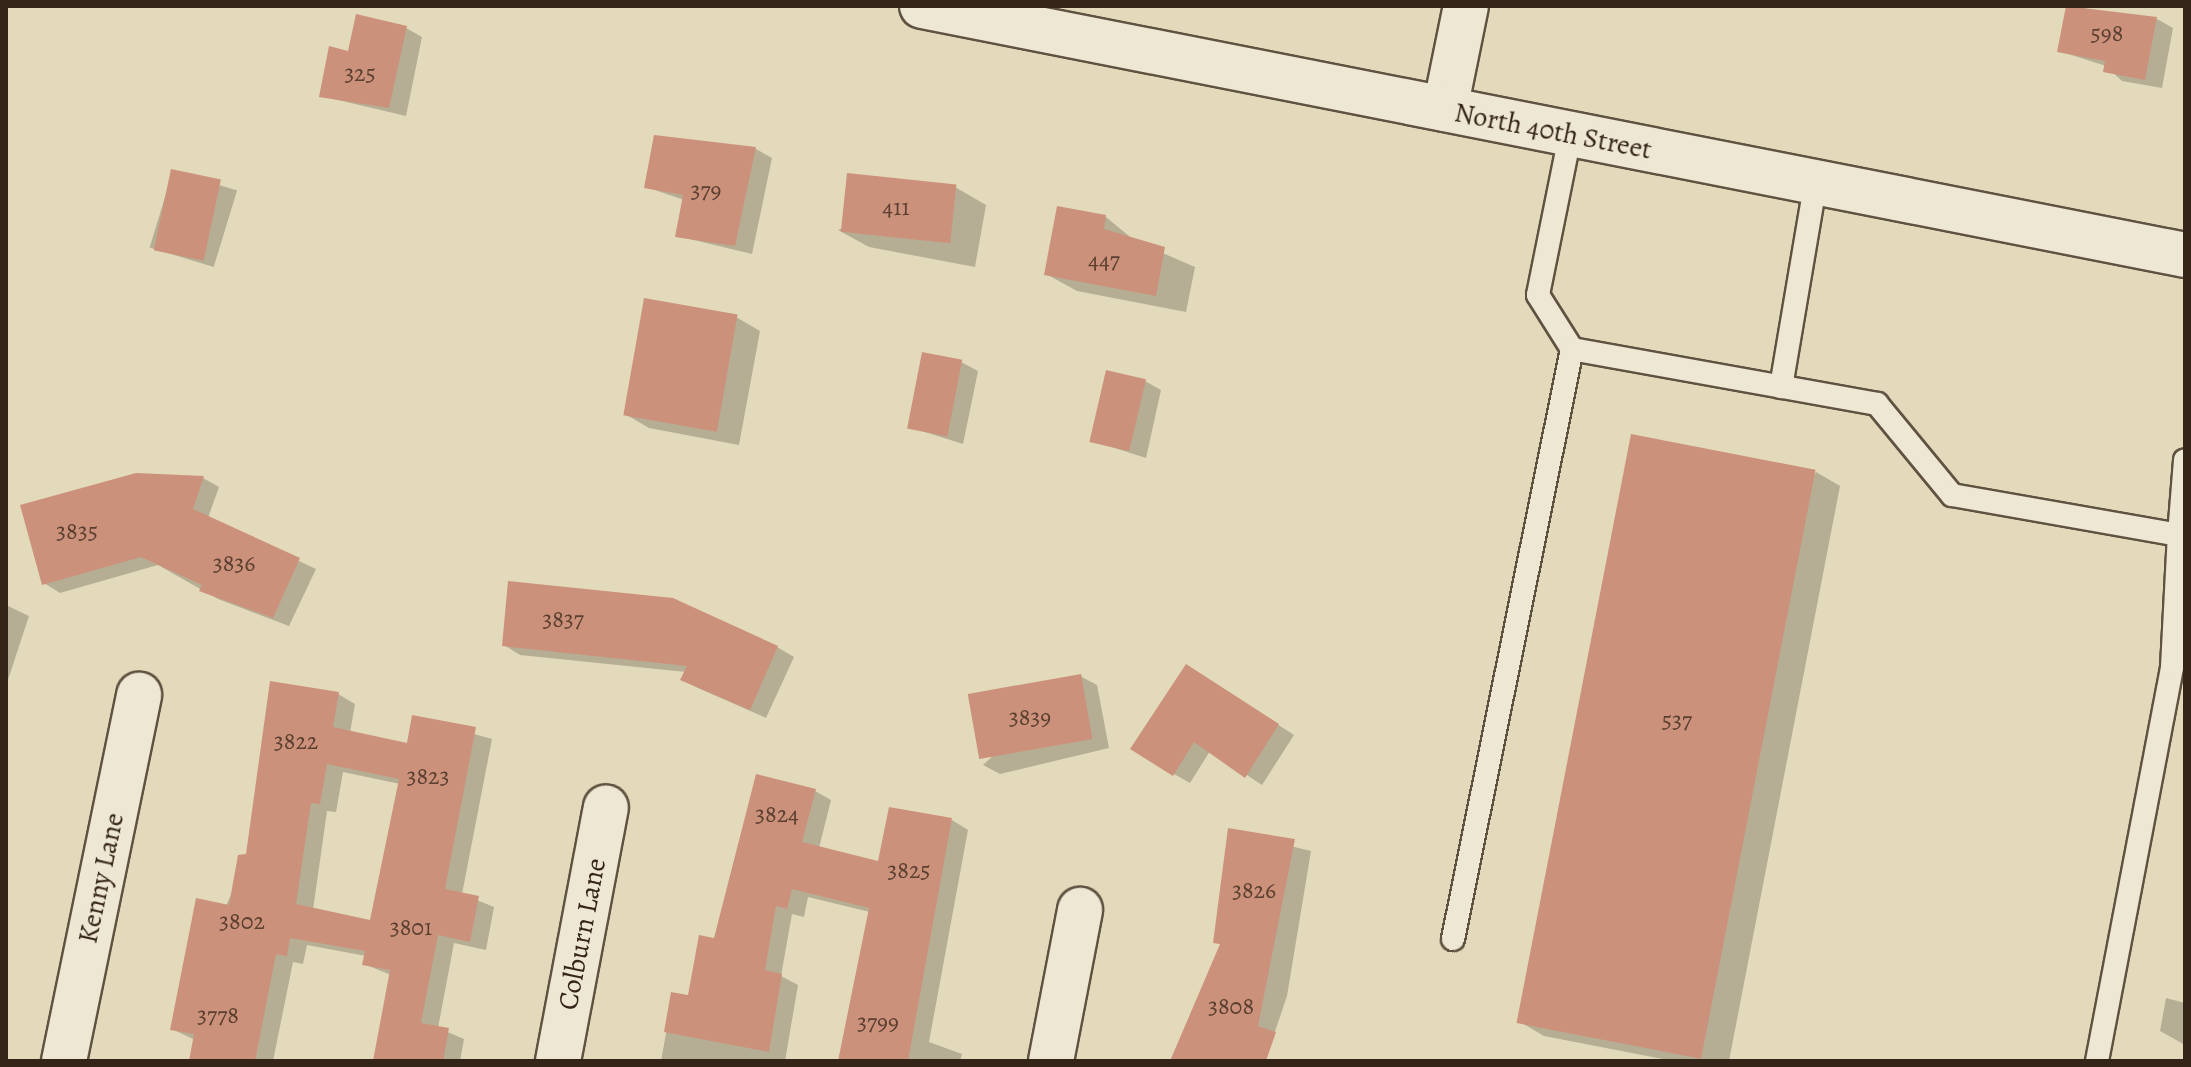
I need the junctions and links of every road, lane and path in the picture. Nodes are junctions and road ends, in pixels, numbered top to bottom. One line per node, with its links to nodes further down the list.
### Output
1 (922, 6): 3 (street, North 40th Street)
2 (1466, 6): 4 (street)
3 (988, 12): 4 (street, North 40th Street)
4 (1445, 109): 5 (street, North 40th Street)
5 (1570, 136): 6 (street, North 40th Street); 8 (lane)
6 (1816, 181): 7 (street, North 40th Street); 9 (lane)
7 (2185, 255)
8 (1572, 349): 9 (lane); 15 (lane)
9 (1781, 387): 11 (lane)
10 (2185, 460): 11 (lane)
11 (2179, 535): 19 (lane)
12 (139, 695): 16 (street, Kenny Lane)
13 (606, 807): 17 (street, Colburn Lane)
14 (1080, 910): 18 (street)
15 (1453, 939)
16 (64, 1061)
17 (558, 1061)
18 (1051, 1061)
19 (2097, 1061)

